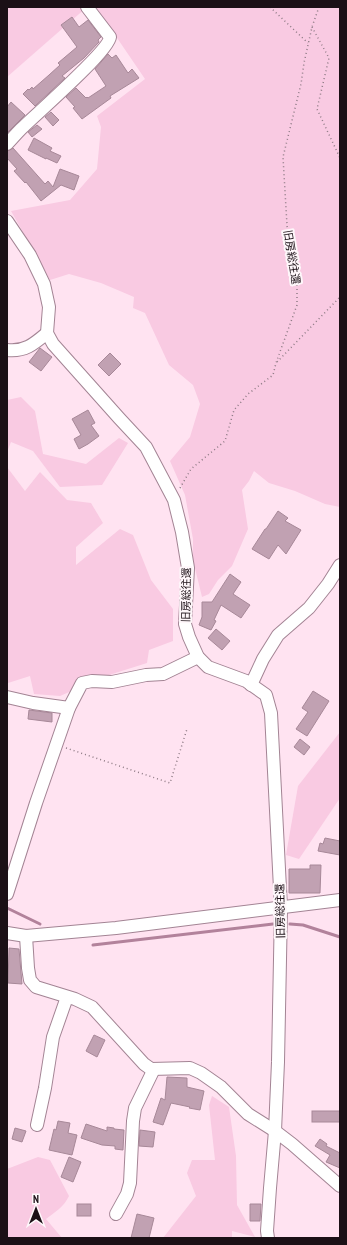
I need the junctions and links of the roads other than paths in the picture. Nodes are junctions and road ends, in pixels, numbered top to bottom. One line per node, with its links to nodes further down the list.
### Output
1 (87, 7): 2 (street)
2 (7, 144)
3 (7, 221): 4 (street)
4 (47, 333): 5 (street); 7 (street, 旧房総往還)
5 (7, 350)
6 (340, 564): 8 (street)
7 (198, 657): 8 (street, 旧房総往還); 10 (street)
8 (251, 685): 13 (street, 旧房総往還)
9 (7, 697): 10 (street)
10 (69, 708): 11 (street)
11 (7, 894)
12 (340, 900): 13 (street)
13 (281, 908): 15 (street); 19 (street, 旧房総往還)
14 (7, 933): 15 (street)
15 (26, 936): 16 (street)
16 (67, 997): 17 (street); 18 (street)
17 (154, 1069): 19 (street); 21 (street)
18 (37, 1125)
19 (274, 1131): 20 (street); 22 (street, 旧房総往還)
20 (340, 1186)
21 (116, 1214)
22 (268, 1238)

